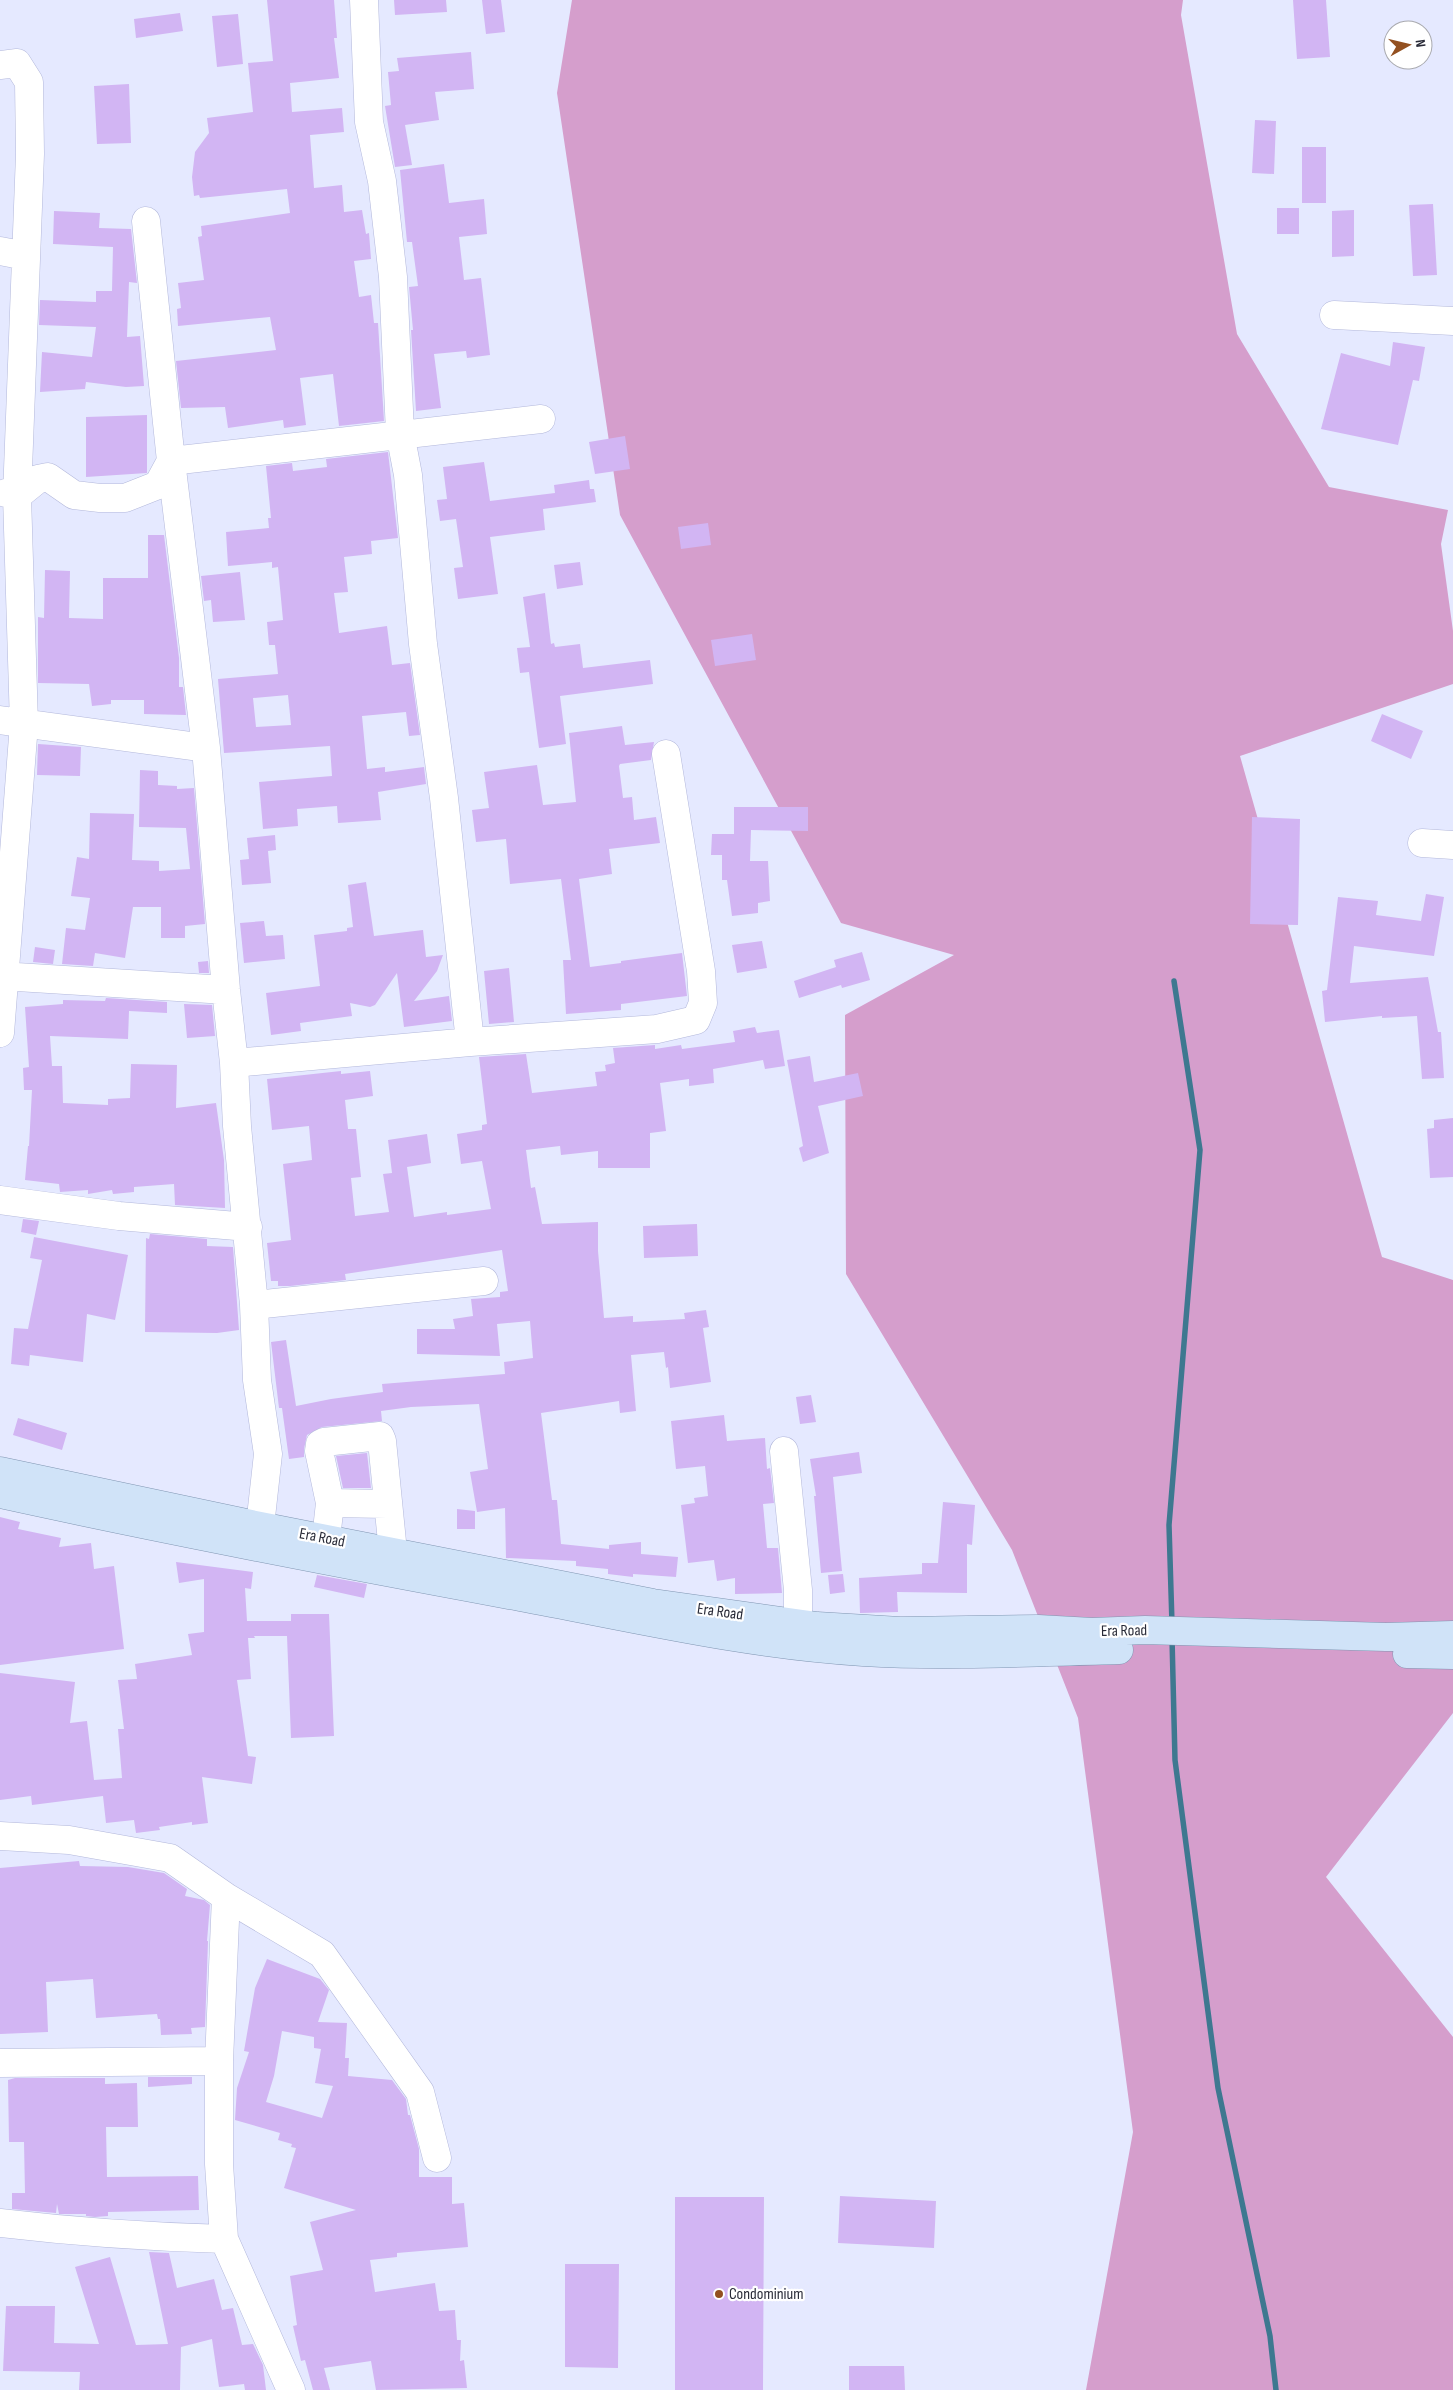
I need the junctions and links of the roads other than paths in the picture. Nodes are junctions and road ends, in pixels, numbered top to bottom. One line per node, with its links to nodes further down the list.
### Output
1 (364, 0): 9 (street)
2 (0, 64): 5 (street)
3 (146, 221): 10 (street)
4 (0, 251): 5 (street)
5 (26, 256): 11 (street)
6 (1334, 316): 7 (street)
7 (1453, 321)
8 (541, 419): 9 (street)
9 (400, 433): 10 (street); 20 (street)
10 (171, 461): 11 (street); 13 (street)
11 (9, 493): 12 (street)
12 (12, 722): 13 (street); 17 (street)
13 (206, 748): 18 (street)
14 (666, 754): 20 (street)
15 (1422, 844): 16 (street)
16 (1453, 845)
17 (1, 976): 18 (street); 19 (street)
18 (226, 990): 21 (street)
19 (0, 1034)
20 (470, 1042): 21 (street)
21 (234, 1063): 23 (street)
22 (0, 1200): 23 (street)
23 (248, 1227): 25 (street)
24 (484, 1281): 25 (street)
25 (254, 1305): 31 (street)
26 (784, 1451): 34 (street)
27 (0, 1471): 31 (main road, Era Road)
28 (0, 1494): 36 (main road)
29 (330, 1503): 30 (street); 30 (street); 32 (street)
30 (387, 1504): 33 (street)
31 (260, 1526): 32 (main road, Era Road)
32 (326, 1539): 33 (main road, Era Road)
33 (393, 1552): 34 (main road, Era Road)
34 (798, 1623): 36 (main road, Era Road)
35 (1453, 1635): 37 (main road, Era Road)
36 (1145, 1640): 37 (main road, Era Road)
37 (1187, 1640): 38 (main road)
38 (1453, 1655)
39 (0, 1836): 40 (street)
40 (226, 1897): 41 (street); 43 (street)
41 (219, 2061): 42 (street); 45 (street)
42 (0, 2063)
43 (437, 2158)
44 (0, 2223): 45 (street)
45 (224, 2239): 46 (street)
46 (291, 2390)

